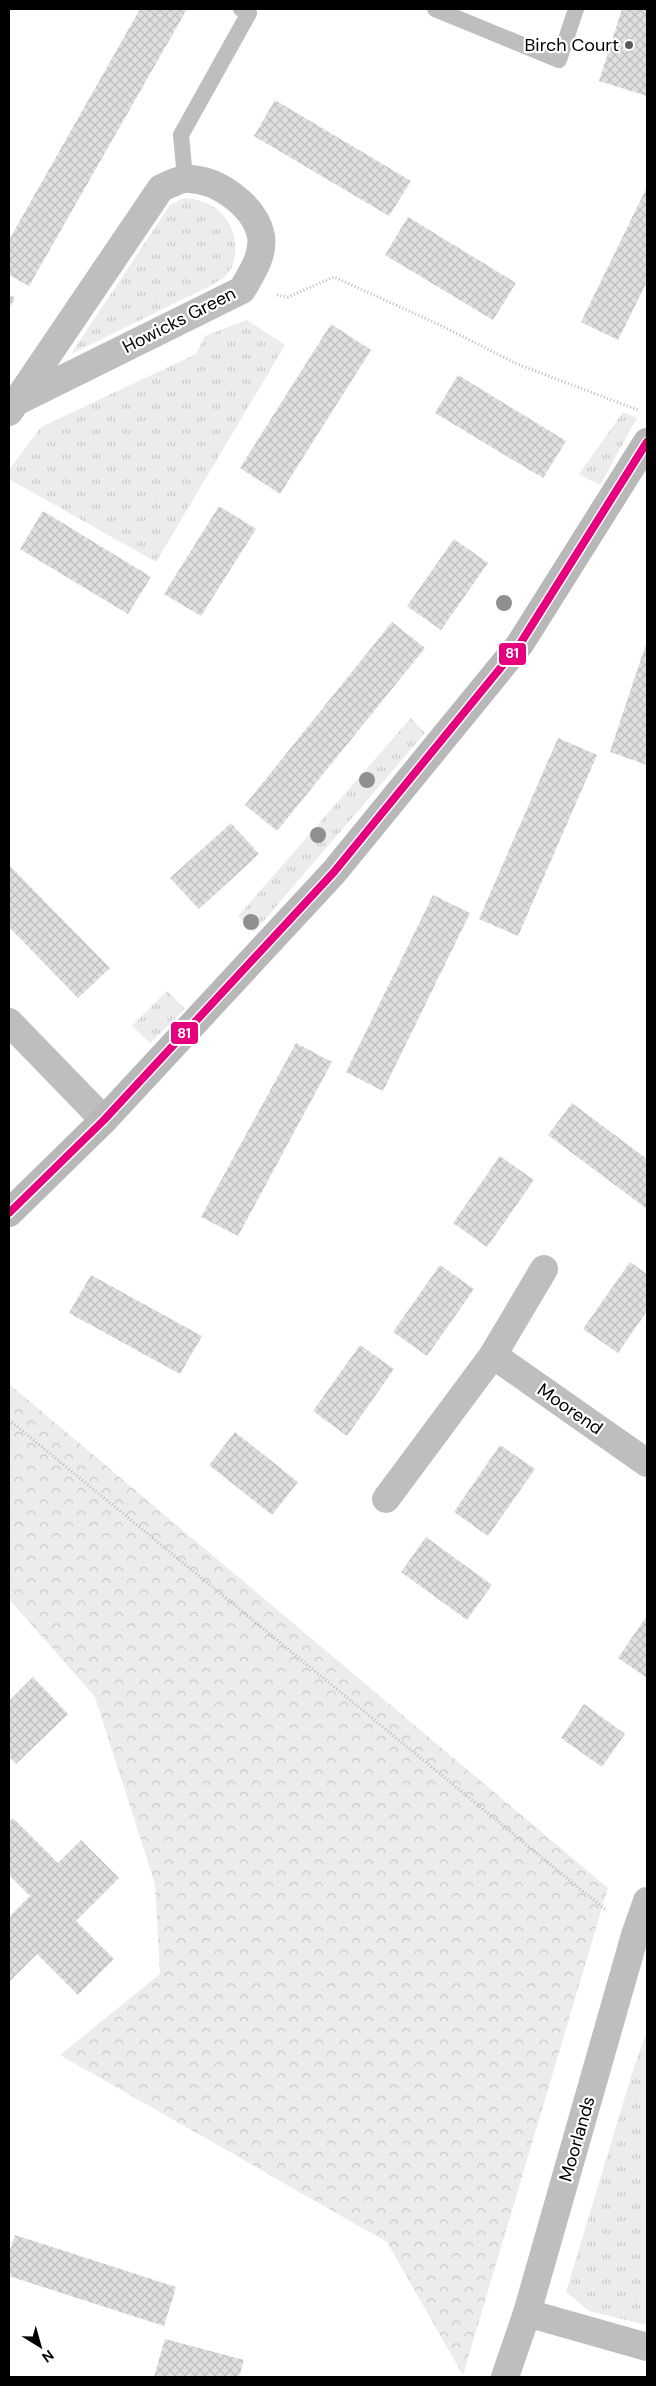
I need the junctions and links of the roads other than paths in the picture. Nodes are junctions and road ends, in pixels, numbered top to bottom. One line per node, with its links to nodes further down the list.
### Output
1 (242, 9): 4 (lane)
2 (435, 9): 3 (lane)
3 (576, 9)
4 (185, 178): 5 (street, Howicks Green); 5 (street, Howicks Green)
5 (12, 407)
6 (647, 442): 8 (street)
7 (9, 1022): 8 (street)
8 (104, 1120): 9 (street)
9 (9, 1213)
10 (544, 1269): 11 (street)
11 (492, 1355): 12 (street, Moorend); 13 (street)
12 (647, 1463)
13 (386, 1498)
14 (647, 1901): 15 (street, Moorlands)
15 (527, 2313): 16 (street); 17 (street, Moorlands)
16 (647, 2347)
17 (505, 2377)

